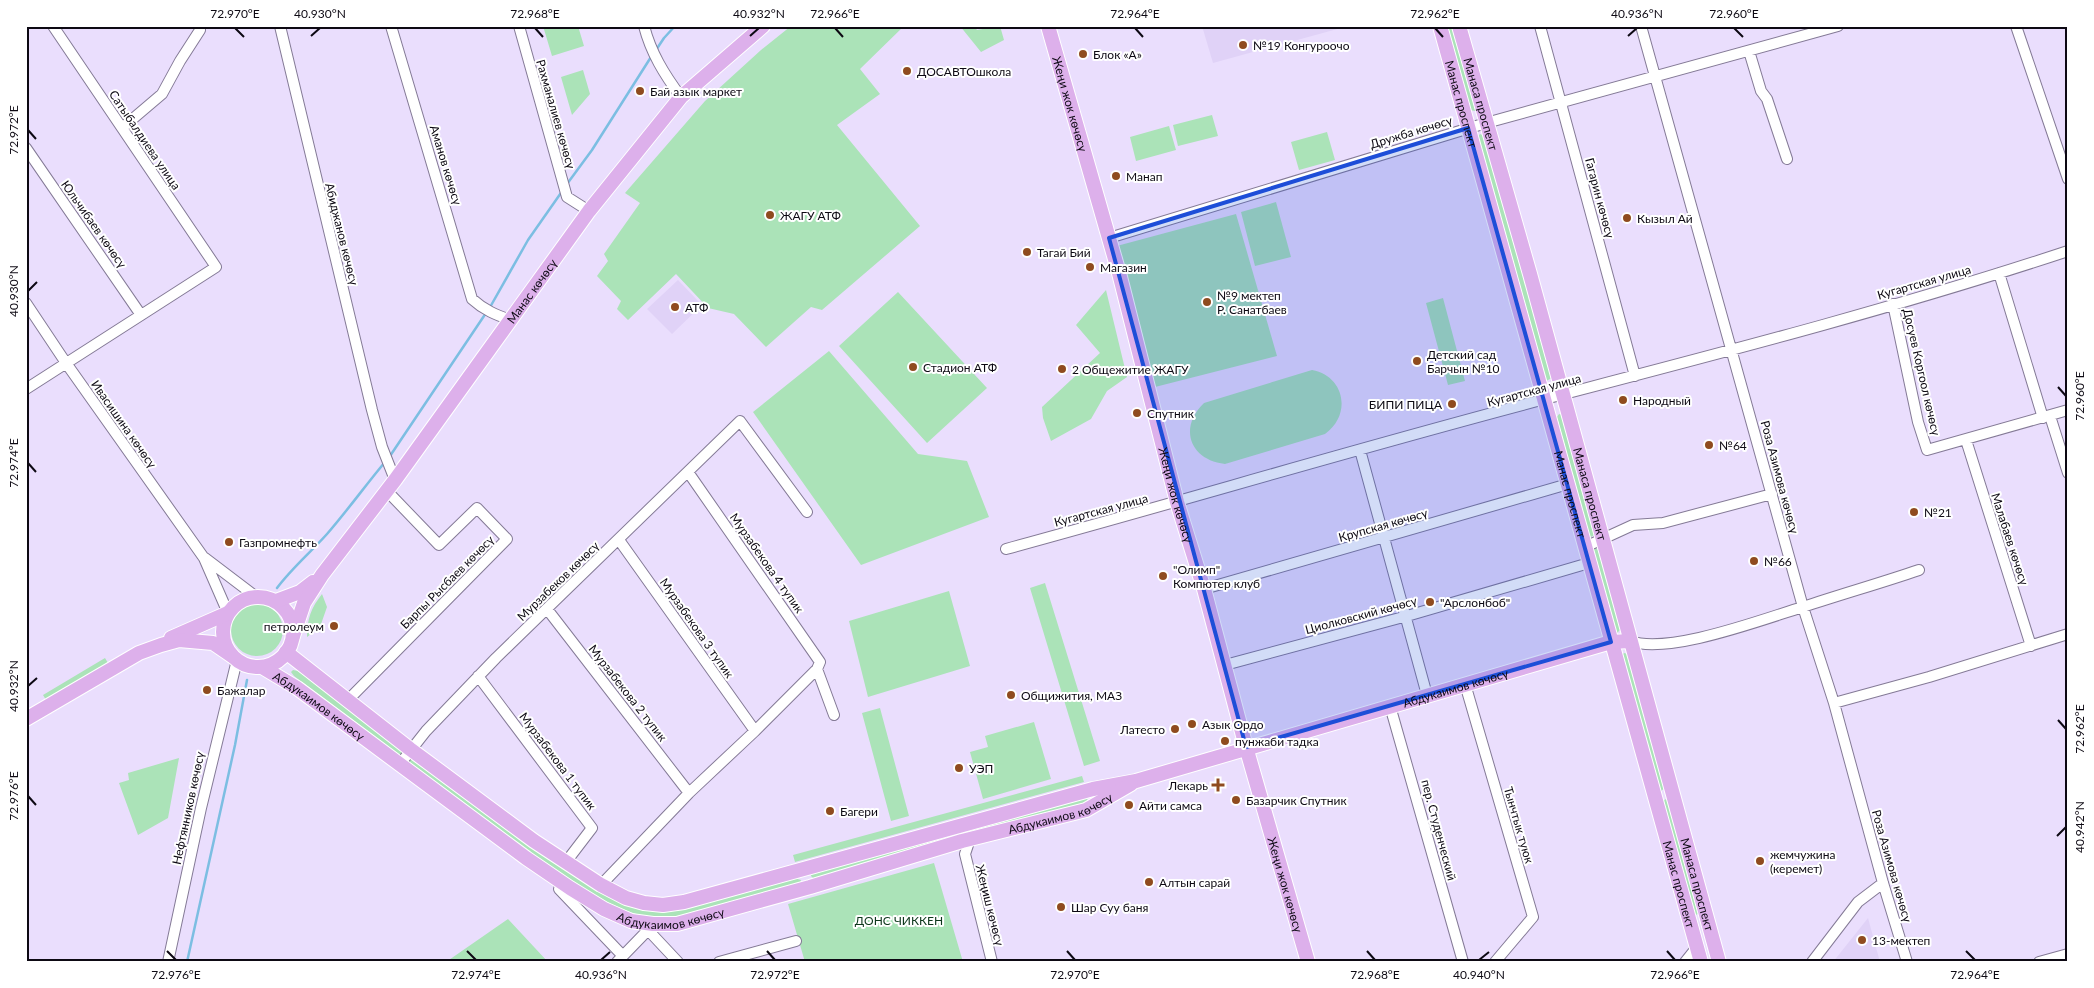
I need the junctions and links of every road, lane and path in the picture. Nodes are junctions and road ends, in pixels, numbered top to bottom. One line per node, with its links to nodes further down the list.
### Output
1 (53, 26): 20 (street, Сатыбалдиева улица)
2 (199, 26): 20 (street)
3 (280, 26): 45 (street, Абиджанов көчөсү)
4 (391, 26): 32 (street, Аманов көчөсү)
5 (519, 26): 25 (street, Рахманалиев көчөсү)
6 (644, 26): 17 (street)
7 (763, 26): 17 (main road, Манас көчөсү)
8 (1048, 26): 26 (main road, Жеңи жок көчөсү)
9 (1440, 26): 21 (main road, Манас проспект)
10 (1459, 26): 19 (main road, Манаса проспект)
11 (1540, 26): 18 (street, Гагарин көчөсү)
12 (1641, 26): 16 (street, Роза Азимова көчөсү)
13 (1838, 26): 15 (street, Дружба көчөсү)
14 (2016, 26): 24 (street)
15 (1749, 51): 16 (street, Дружба көчөсү); 23 (street)
16 (1655, 76): 18 (street, Дружба көчөсү); 33 (street, Роза Азимова көчөсү)
17 (681, 96): 25 (main road, Манас көчөсү)
18 (1561, 102): 19 (street, Дружба көчөсү); 35 (street, Гагарин көчөсү)
19 (1486, 122): 21 (street, Дружба көчөсү); 37 (main road, Манаса проспект)
20 (122, 128): 31 (street, Сатыбалдиева улица)
21 (1468, 128): 26 (street, Дружба көчөсү); 38 (main road, Манас проспект)
22 (26, 148): 31 (street, Юльчибаев көчөсү)
23 (1787, 159)
24 (2068, 179)
25 (589, 211): 32 (main road, Манас көчөсү)
26 (1109, 238): 48 (main road, Жеңи жок көчөсү)
27 (2068, 251): 28 (street, Кугартская улица)
28 (1999, 273): 30 (street, Кугартская улица); 40 (street)
29 (26, 303): 34 (street, Ивасишина көчөсү)
30 (1893, 304): 33 (street, Кугартская улица); 41 (street, Досуев Коргоол көчөсү)
31 (142, 314): 34 (street)
32 (510, 320): 45 (main road, Манас көчөсү)
33 (1733, 350): 35 (street, Кугартская улица); 47 (street, Роза Азимова көчөсү)
34 (66, 363): 36 (street); 55 (street, Ивасишина көчөсү)
35 (1635, 376): 37 (street, Кугартская улица)
36 (26, 389)
37 (1562, 395): 38 (street, Кугартская улица); 51 (main road, Манаса проспект)
38 (1544, 399): 42 (street, Кугартская улица); 46 (main road, Манас проспект)
39 (2068, 410): 40 (street, Досуев Коргоол көчөсү)
40 (2046, 417): 41 (street, Досуев Коргоол көчөсү); 44 (street)
41 (1966, 440): 70 (street, Малабаев көчөсү)
42 (1360, 450): 48 (street, Кугартская улица); 50 (street)
43 (688, 472): 49 (street, Мурзабеков көчөсү); 52 (street, Мурзабеков көчөсү); 76 (street, Мурзабекова 4 тупик)
44 (2068, 472)
45 (391, 480): 58 (main road, Манас көчөсү); 80 (street, Барпы Рысбаев көчөсү)
46 (1568, 484): 50 (street, Крупская көчөсү); 53 (main road, Манас проспект)
47 (1772, 494): 51 (street); 62 (street, Роза Азимова көчөсү)
48 (1178, 502): 54 (street, Кугартская улица); 59 (main road, Жеңи жок көчөсү)
49 (807, 512)
50 (1385, 537): 59 (street, Крупская көчөсү); 65 (street)
51 (1602, 539): 53 (street); 68 (main road, Манаса проспект)
52 (619, 540): 63 (street, Мурзабеков көчөсү); 85 (street, Мурзабекова 3 тупик)
53 (1585, 547): 56 (main road, Манас проспект)
54 (1006, 549)
55 (204, 558): 60 (street); 64 (street)
56 (1589, 563): 65 (street, Циолковский көчөсү); 69 (main road, Манас проспект)
57 (1919, 570): 62 (street)
58 (322, 575): 61 (main road); 67 (main road)
59 (1204, 589): 74 (main road, Жеңи жок көчөсү)
60 (255, 596): 61 (main road); 64 (main road)
61 (276, 601): 67 (main road)
62 (1803, 607): 68 (street); 81 (street, Роза Азимова көчөсү)
63 (547, 609): 77 (street, Мурзабеков көчөсү); 90 (street, Мурзабекова 2 тупик)
64 (228, 613): 72 (main road); 73 (main road)
65 (1407, 616): 74 (street, Циолковский көчөсү); 79 (street)
66 (2068, 634): 70 (street)
67 (293, 636): 71 (main road)
68 (1630, 641): 69 (main road, Абдукаимов көчөсү); 91 (main road, Манаса проспект)
69 (1611, 642): 78 (main road, Абдукаимов көчөсү); 92 (main road, Манас проспект)
70 (2031, 646): 81 (street)
71 (286, 652): 75 (main road); 80 (main road, Абдукаимов көчөсү)
72 (139, 653): 73 (main road); 84 (main road)
73 (234, 658): 75 (main road); 109 (street, Нефтянников көчөсү)
74 (1224, 665): 86 (main road, Жеңи жок көчөсү)
75 (262, 667): 88 (main road, Абдукаимов көчөсү)
76 (817, 669): 83 (street); 85 (street)
77 (478, 676): 87 (street, Мурзабеков көчөсү); 96 (street, Мурзабекова 1 тупик)
78 (1465, 684): 79 (main road, Абдукаимов көчөсү); 115 (street, Тынчтык туюк)
79 (1427, 695): 82 (main road, Абдукаимов көчөсү)
80 (348, 700): 87 (main road, Абдукаимов көчөсү)
81 (1834, 703): 98 (street, Роза Азимова көчөсү)
82 (1390, 706): 86 (main road, Абдукаимов көчөсү); 114 (street, пер. Студенческий)
83 (834, 715)
84 (26, 719)
85 (755, 731): 90 (street)
86 (1246, 747): 89 (main road, Абдукаимов көчөсү); 113 (main road, Жеңи жок көчөсү)
87 (410, 749): 88 (street, Мурзабеков көчөсү); 96 (main road, Абдукаимов көчөсү)
88 (400, 764): 104 (main road, Абдукаимов көчөсү)
89 (1136, 780): 93 (main road, Абдукаимов көчөсү); 97 (main road, Абдукаимов көчөсү)
90 (689, 793): 99 (street)
91 (1672, 793): 92 (main road); 102 (main road, Манаса проспект)
92 (1655, 798): 103 (main road, Манас проспект)
93 (970, 839): 94 (main road, Абдукаимов көчөсү); 95 (street, Жеңиш көчөсү)
94 (948, 846): 95 (street, Жеңиш көчөсү); 100 (main road, Абдукаимов көчөсү)
95 (965, 854): 112 (street, Жеңиш көчөсү)
96 (566, 862): 99 (main road, Абдукаимов көчөсү)
97 (805, 870): 99 (main road, Абдукаимов көчөсү); 100 (main road)
98 (1883, 883): 119 (street); 120 (street, Роза Азимова көчөсү)
99 (601, 885)
100 (810, 887): 104 (main road, Абдукаимов көчөсү)
101 (559, 889): 108 (street)
102 (1706, 914): 103 (main road); 118 (main road, Манаса проспект)
103 (1689, 919): 106 (main road, Манас проспект)
104 (646, 926): 108 (street); 110 (street)
105 (796, 941): 111 (street)
106 (1697, 947): 116 (street); 117 (main road, Манас проспект)
107 (2068, 954): 121 (street)
108 (620, 959)
109 (168, 962)
110 (678, 962)
111 (719, 962)
112 (992, 962)
113 (1308, 962)
114 (1463, 962)
115 (1495, 962)
116 (1685, 962)
117 (1701, 962)
118 (1719, 962)
119 (1812, 962)
120 (1907, 962)
121 (2038, 962)

